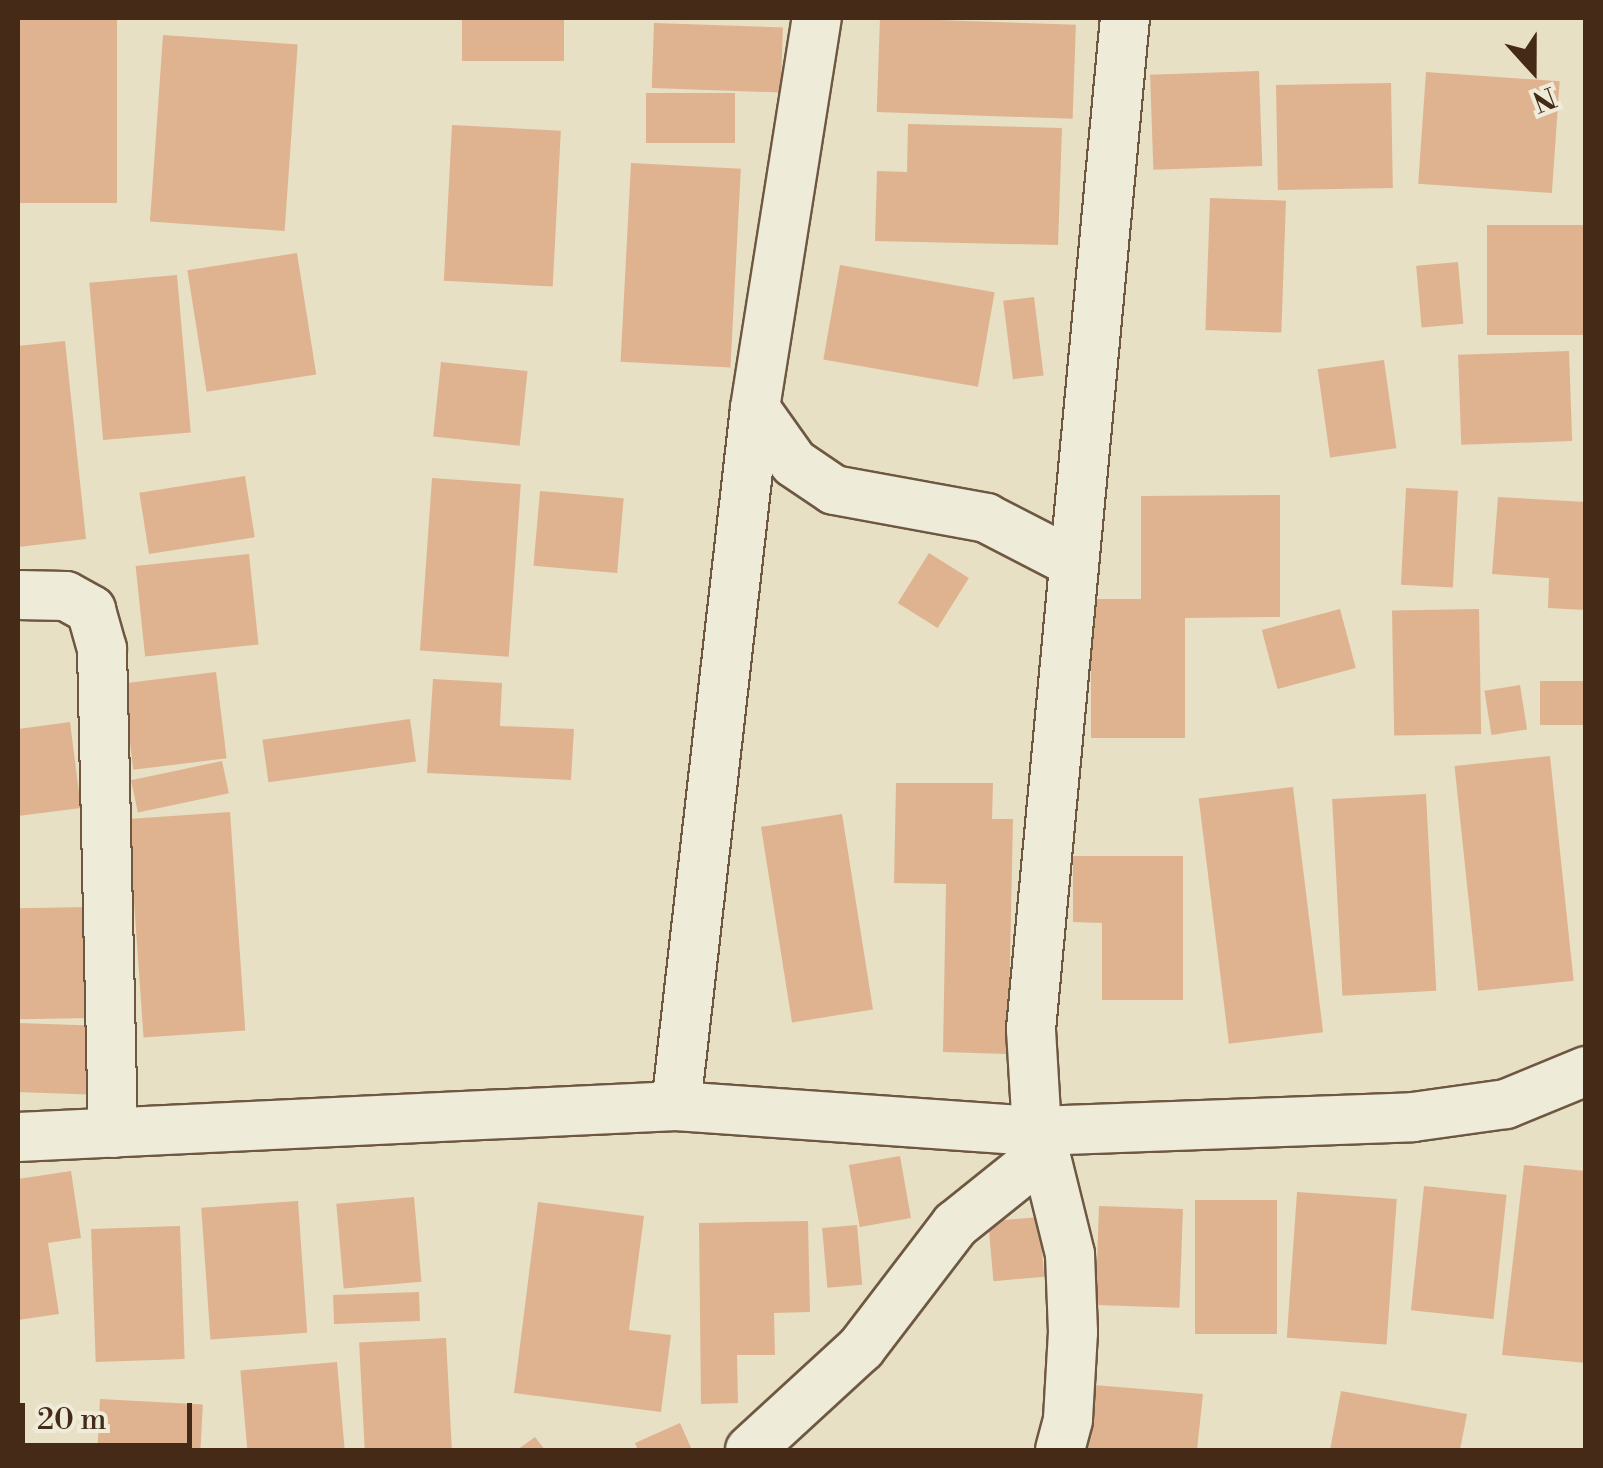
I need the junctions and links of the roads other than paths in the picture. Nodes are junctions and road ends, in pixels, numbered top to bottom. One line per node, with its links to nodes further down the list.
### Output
1 (817, 18): 3 (street)
2 (1125, 18): 4 (street)
3 (755, 408): 4 (street); 7 (street)
4 (1073, 562): 10 (street)
5 (18, 596): 8 (street)
6 (1586, 1070): 10 (street)
7 (676, 1106): 8 (street); 10 (street)
8 (113, 1133): 9 (street)
9 (18, 1137)
10 (1041, 1142): 11 (street); 12 (street)
11 (750, 1450)
12 (1060, 1450)

